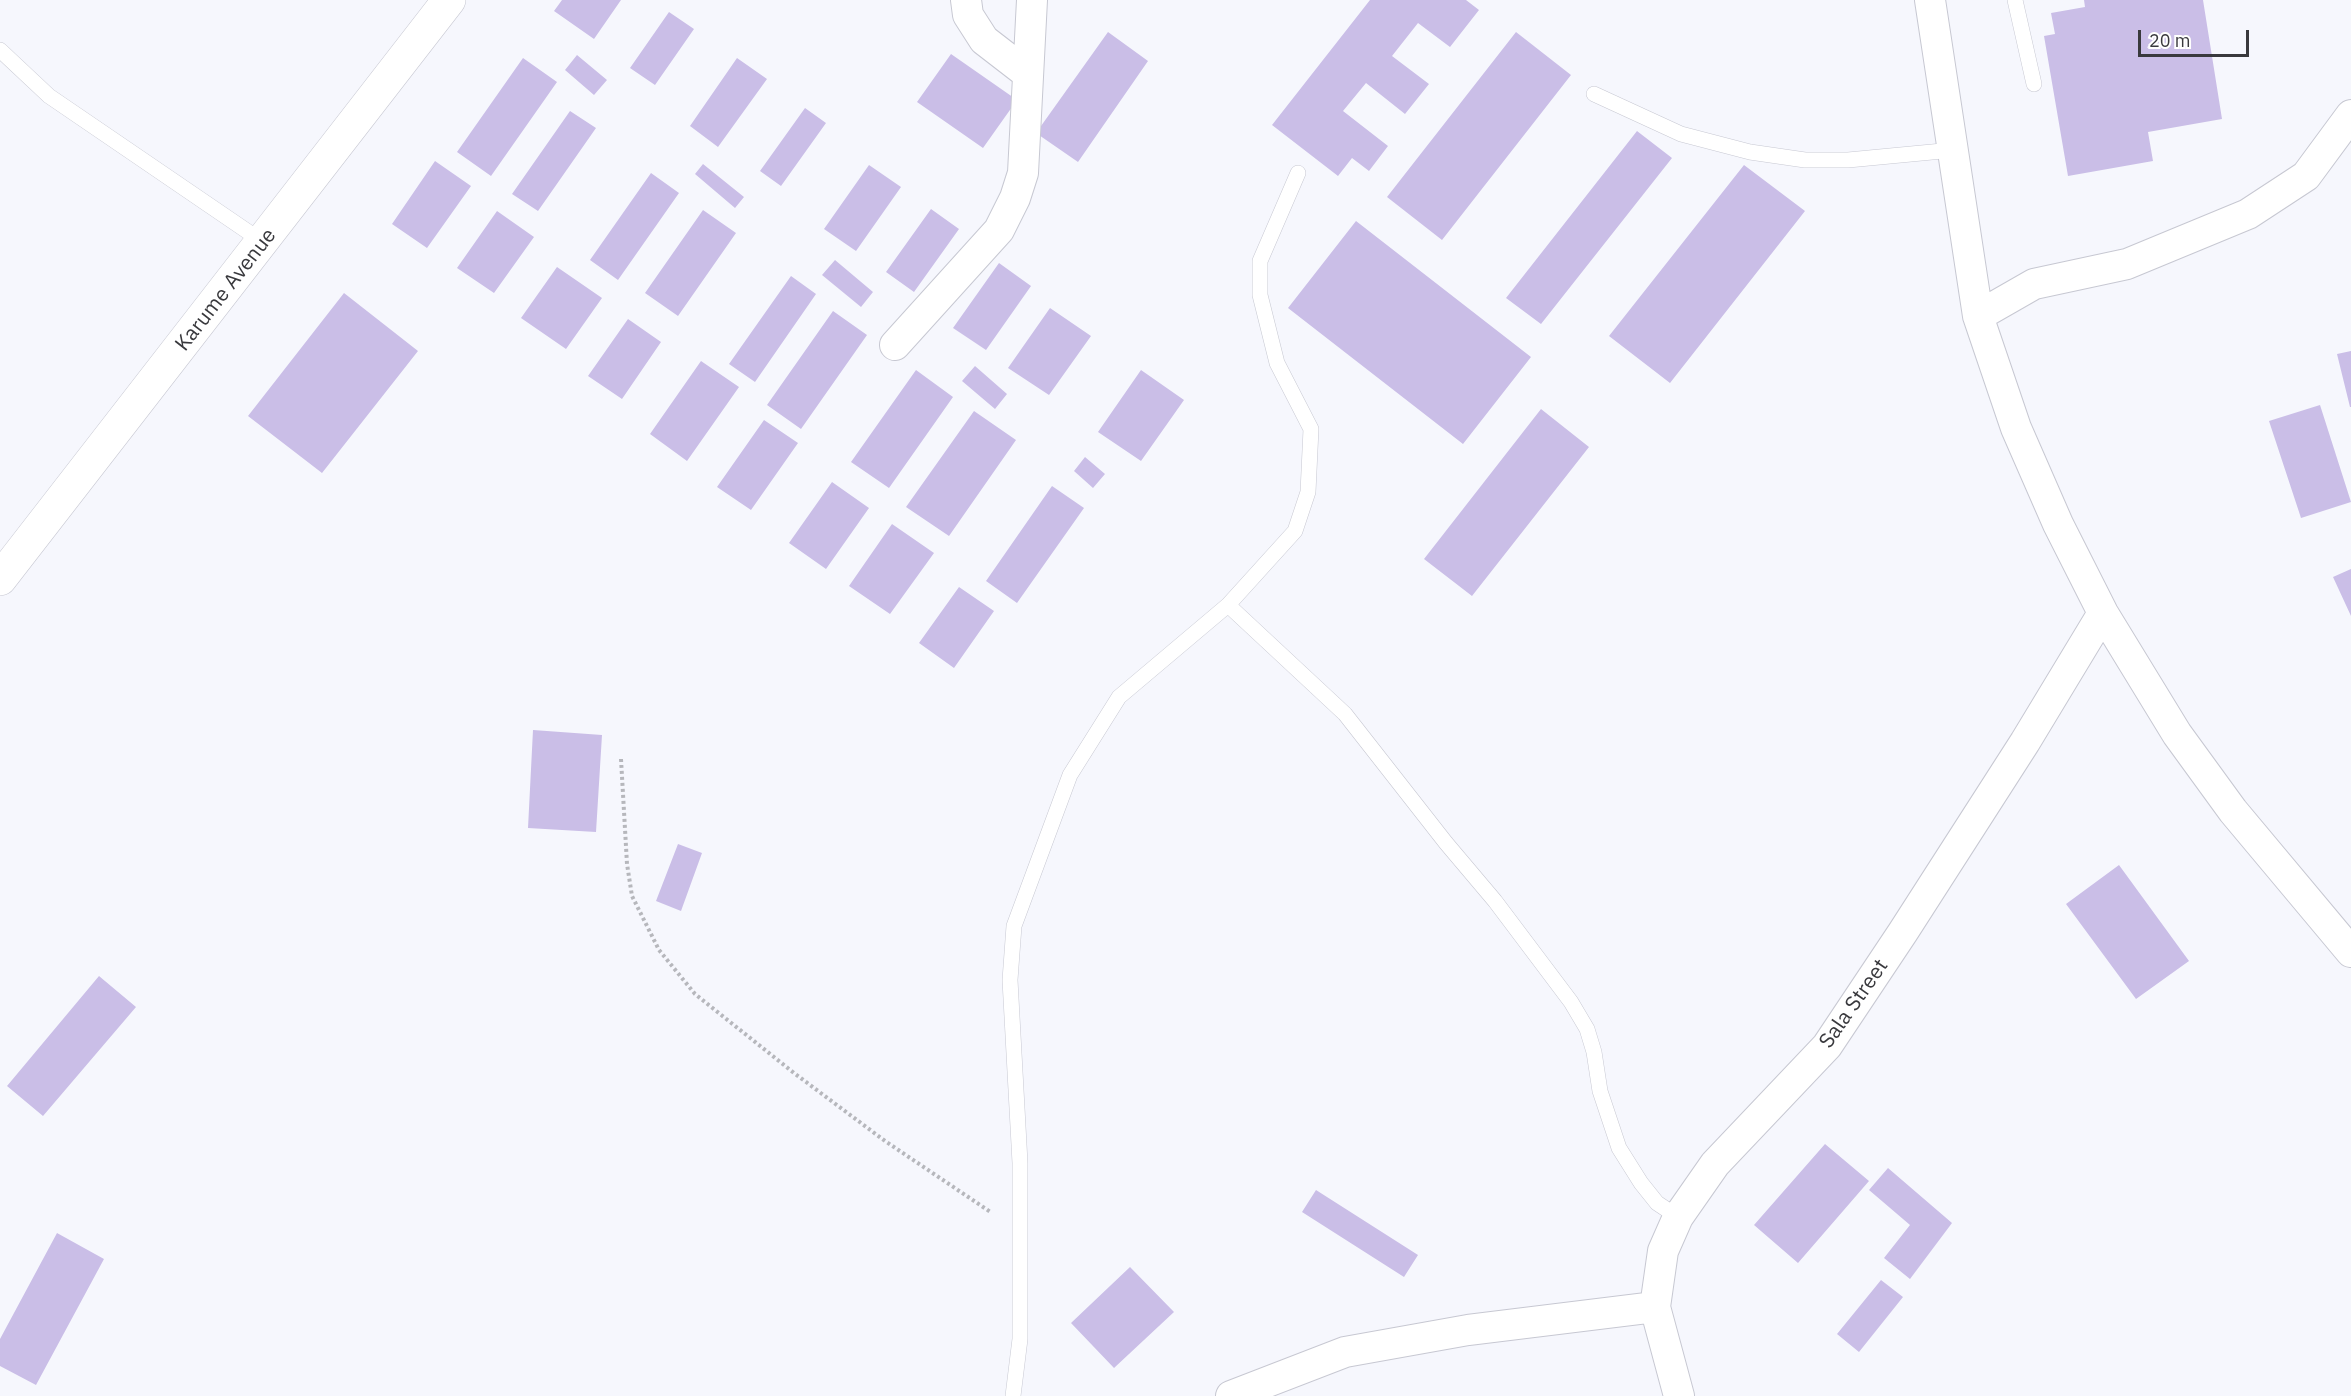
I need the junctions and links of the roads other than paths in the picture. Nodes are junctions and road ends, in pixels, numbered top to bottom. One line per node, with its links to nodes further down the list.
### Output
1 (449, 0): 13 (street, Karume Avenue)
2 (966, 0): 7 (street)
3 (1032, 0): 7 (street)
4 (1930, 0): 11 (street)
5 (2015, 0): 8 (lane)
6 (0, 50): 13 (lane)
7 (1028, 74): 15 (street)
8 (2034, 84)
9 (1594, 94): 11 (lane)
10 (2351, 116): 14 (street)
11 (1953, 150): 14 (street)
12 (1298, 172): 17 (lane)
13 (263, 242): 16 (street, Karume Avenue)
14 (1978, 316): 18 (street)
15 (895, 345)
16 (0, 579)
17 (1228, 605): 20 (lane); 22 (lane)
18 (2103, 613): 19 (street); 20 (street, Sala Street)
19 (2351, 952)
20 (1678, 1217): 21 (street, Sala Street)
21 (1655, 1307): 23 (street); 24 (street, Sala Street)
22 (1013, 1396)
23 (1231, 1396)
24 (1679, 1396)

